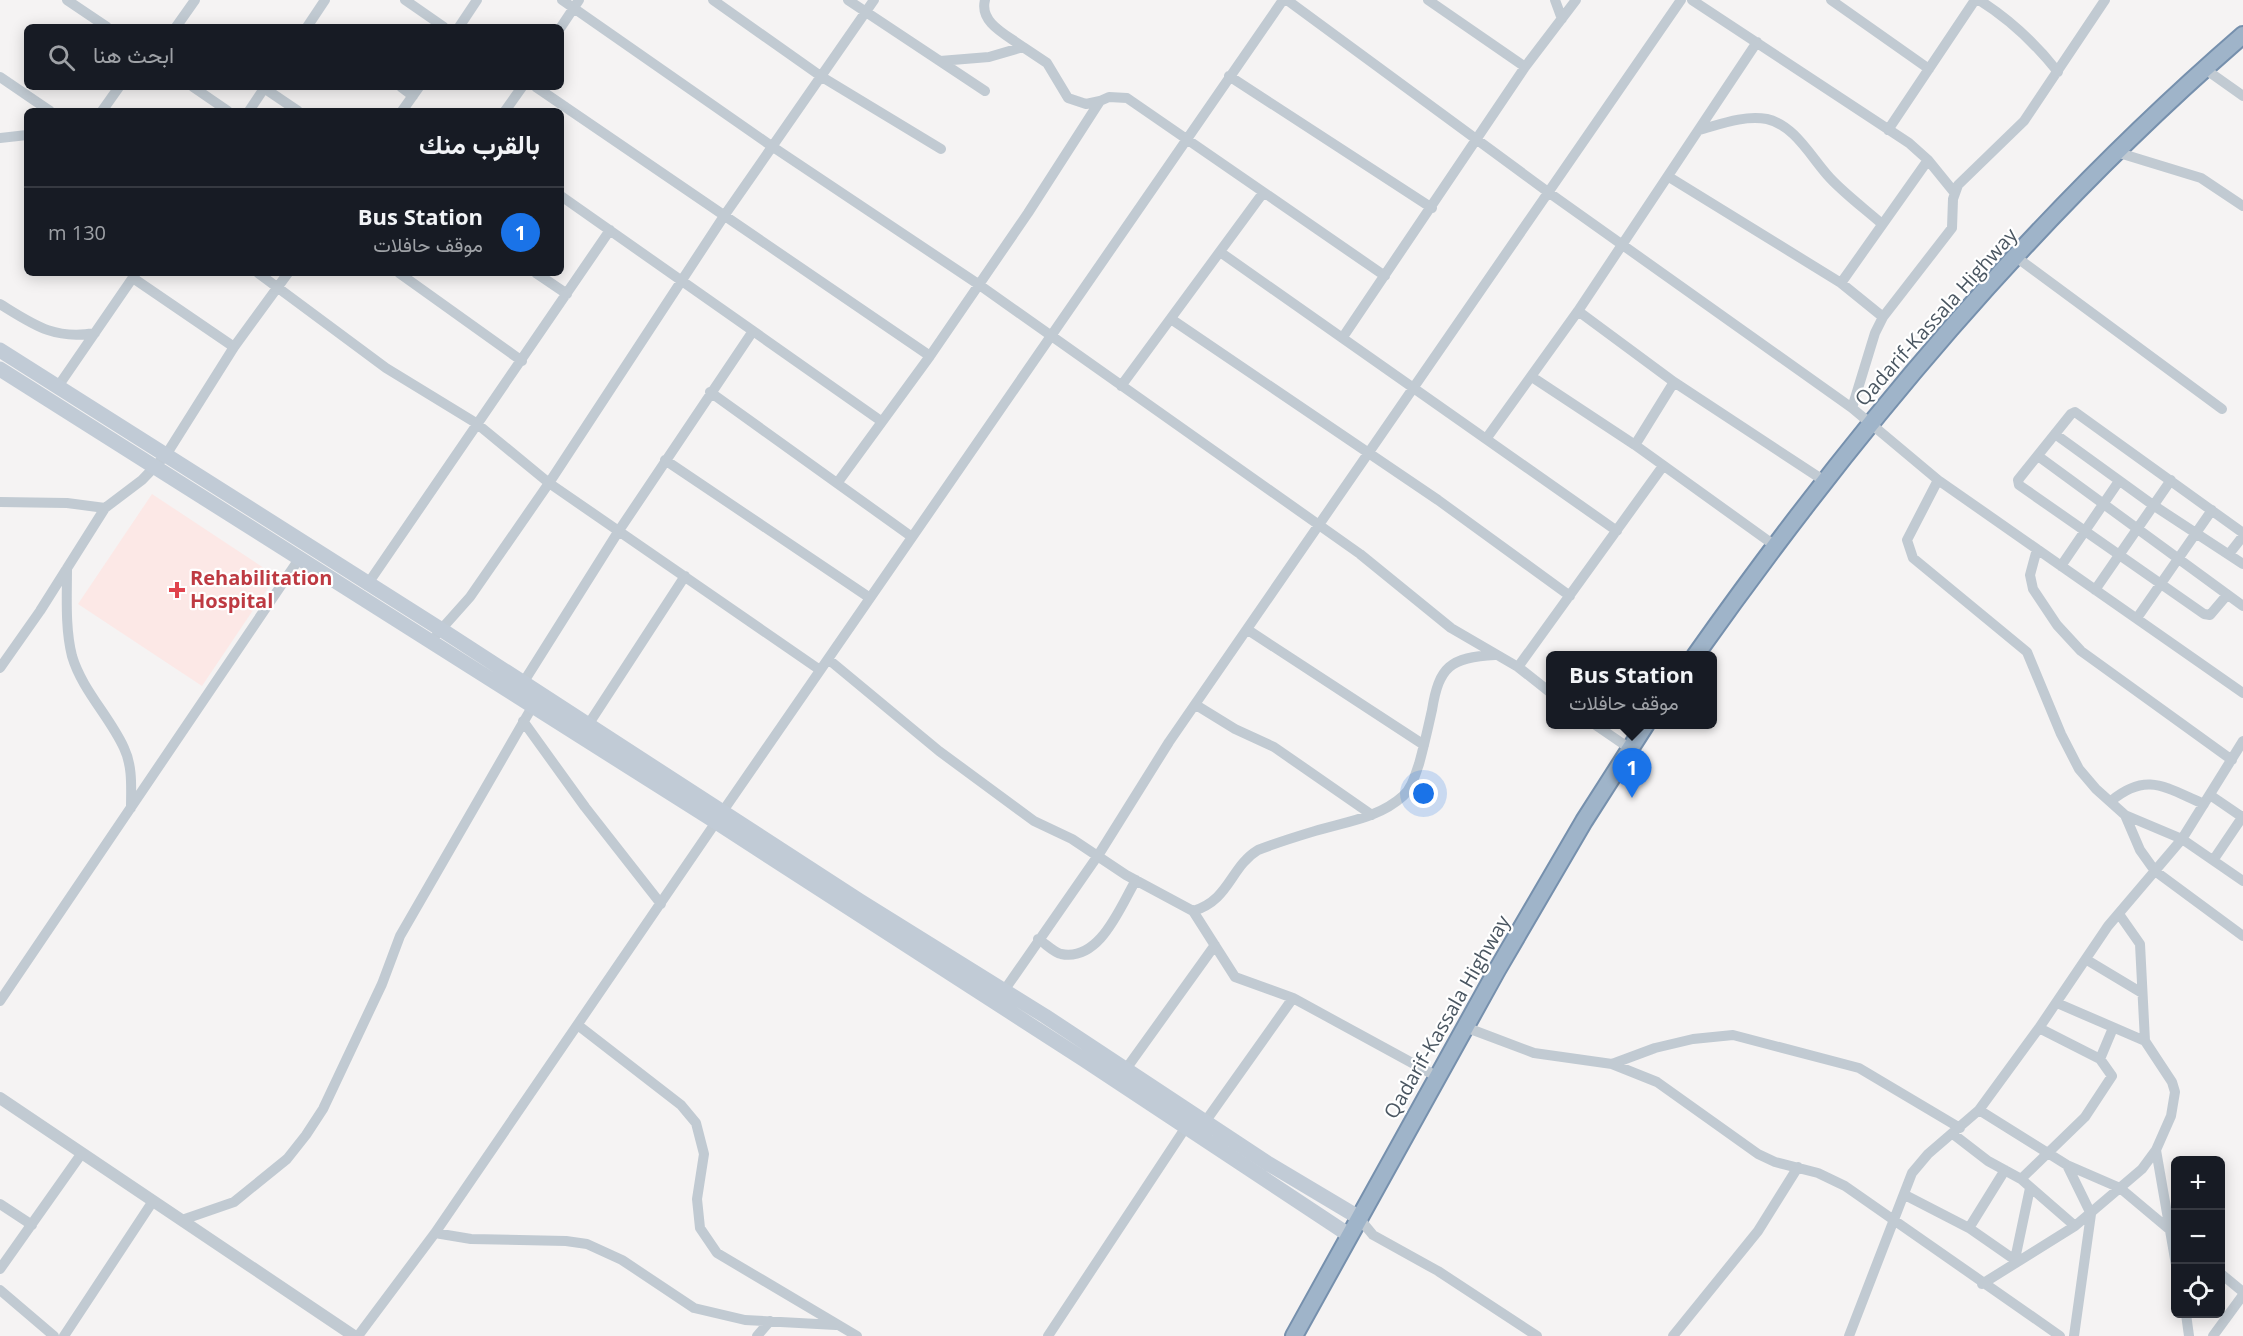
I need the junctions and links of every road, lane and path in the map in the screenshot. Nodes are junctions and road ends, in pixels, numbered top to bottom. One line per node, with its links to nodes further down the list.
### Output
1 (68, 0): 24 (street)
2 (195, 0): 25 (street)
3 (325, 0): 26 (street)
4 (405, 0): 27 (street)
5 (477, 0): 28 (street)
6 (562, 0): 21 (street)
7 (713, 0): 40 (street)
8 (848, 0): 22 (street)
9 (874, 0): 22 (street)
10 (985, 0): 32 (street)
11 (1285, 0): 38 (street); 63 (street)
12 (1428, 0): 34 (street)
13 (1555, 0): 23 (street)
14 (1576, 0): 23 (street)
15 (1681, 0): 69 (street)
16 (1692, 0): 31 (street)
17 (1831, 0): 35 (street)
18 (1975, 0): 35 (street)
19 (1979, 0): 37 (street)
20 (2105, 0): 37 (street)
21 (576, 4): 29 (street); 64 (street)
22 (866, 12): 33 (street); 40 (street)
23 (1562, 19): 34 (street)
24 (103, 24)
25 (178, 24)
26 (310, 24)
27 (440, 24)
28 (461, 24)
29 (563, 24)
30 (2243, 35): 36 (highway, Qadarif-Kassala Highway)
31 (1757, 42): 58 (street); 59 (street)
32 (1023, 47): 33 (street); 50 (street)
33 (940, 61): 47 (street)
34 (1525, 67): 63 (street)
35 (1929, 69): 59 (street)
36 (2205, 69): 49 (street); 66 (highway, Qadarif-Kassala Highway)
37 (2058, 72): 70 (street)
38 (1229, 76): 61 (street); 74 (street)
39 (0, 77): 51 (street)
40 (822, 77): 64 (street); 65 (street)
41 (116, 90): 52 (street)
42 (197, 90): 53 (street)
43 (264, 90): 54 (street)
44 (268, 90): 55 (street)
45 (520, 90): 57 (street)
46 (540, 90): 75 (street)
47 (985, 90)
48 (416, 91): 56 (street)
49 (2243, 96)
50 (1100, 101): 61 (street); 89 (street)
51 (46, 108)
52 (104, 108)
53 (224, 108)
54 (251, 108)
55 (294, 108)
56 (404, 108)
57 (507, 108)
58 (1700, 130): 68 (street); 76 (street)
59 (1888, 130): 67 (street)
60 (24, 135): 62 (street)
61 (1186, 137): 71 (street); 98 (street)
62 (0, 138)
63 (1479, 140): 69 (street); 74 (street)
64 (773, 147): 75 (street); 89 (street)
65 (941, 149)
66 (2116, 152): 73 (street); 80 (highway, Qadarif-Kassala Highway)
67 (1928, 160): 70 (street); 76 (street)
68 (1670, 177): 78 (street); 88 (street)
69 (1548, 192): 78 (street); 109 (street)
70 (1954, 192): 94 (street)
71 (1263, 193): 79 (street); 86 (street)
72 (564, 198): 77 (street)
73 (2243, 206)
74 (1432, 208): 86 (street)
75 (724, 216): 87 (street); 102 (street)
76 (1882, 224): 88 (street)
77 (610, 230): 87 (street); 91 (street)
78 (1623, 245): 93 (street); 111 (street)
79 (1220, 252): 95 (street); 99 (street)
80 (2016, 257): 112 (street); 114 (highway, Qadarif-Kassala Highway)
81 (134, 276): 97 (street); 100 (street)
82 (262, 276): 90 (street)
83 (286, 276): 90 (street)
84 (403, 276): 103 (street)
85 (540, 276): 91 (street)
86 (1385, 276): 99 (street)
87 (682, 280): 96 (street); 130 (street)
88 (1841, 283): 94 (street)
89 (978, 284): 98 (street); 102 (street)
90 (277, 288): 100 (street); 115 (street)
91 (567, 294): 103 (street)
92 (0, 304): 97 (street)
93 (1578, 311): 105 (street); 106 (street)
94 (1883, 317): 111 (street)
95 (1171, 319): 108 (street); 119 (street)
96 (753, 331): 110 (street); 113 (street)
97 (95, 333): 107 (street)
98 (1050, 336): 108 (street); 143 (street)
99 (1343, 337): 109 (street)
100 (234, 347): 120 (street)
101 (0, 350): 107 (main road)
102 (930, 356): 113 (street)
103 (522, 361): 115 (street)
104 (0, 369): 124 (main road)
105 (1532, 377): 117 (street); 118 (street)
106 (1674, 381): 118 (street); 125 (street)
107 (59, 385): 120 (main road)
108 (1121, 386): 136 (street)
109 (1413, 389): 117 (street); 119 (street)
110 (710, 392): 122 (street); 129 (street)
111 (1852, 408): 114 (street)
112 (2222, 409)
113 (881, 421): 129 (street)
114 (1870, 422): 125 (highway, Qadarif-Kassala Highway); 126 (street)
115 (476, 423): 130 (street); 155 (street)
116 (2055, 434): 121 (street); 127 (street); 128 (street)
117 (1485, 439): 138 (street)
118 (1635, 445): 123 (street)
119 (1369, 454): 136 (street); 158 (street)
120 (166, 455): 124 (street); 155 (main road)
121 (2038, 456): 132 (street); 139 (street)
122 (665, 460): 140 (street); 159 (street)
123 (1663, 466): 138 (street); 144 (street)
124 (156, 467): 134 (street); 149 (main road)
125 (1823, 480): 144 (highway, Qadarif-Kassala Highway)
126 (1938, 480): 145 (street); 185 (street)
127 (2171, 480): 133 (street); 135 (street)
128 (2119, 481): 132 (street); 133 (street)
129 (838, 482): 143 (street)
130 (549, 483): 140 (street); 162 (street)
131 (0, 502): 134 (street)
132 (2103, 504): 137 (street); 139 (street)
133 (2153, 506): 137 (street); 141 (street)
134 (105, 508): 152 (street)
135 (2212, 510): 141 (street); 142 (street)
136 (1320, 524): 163 (street); 166 (street)
137 (2137, 529): 147 (street); 148 (street)
138 (1617, 531): 158 (street)
139 (2085, 531): 147 (street); 151 (street)
140 (618, 532): 153 (street); 171 (street)
141 (2194, 532): 146 (street); 148 (street)
142 (2243, 535): 146 (street)
143 (912, 537): 159 (street)
144 (1774, 544): 165 (highway, Qadarif-Kassala Highway)
145 (2037, 549): 151 (street); 183 (street)
146 (2229, 554): 150 (street)
147 (2119, 555): 154 (street); 156 (street)
148 (2176, 558): 154 (street); 157 (street)
149 (299, 559): 164 (main road); 186 (street)
150 (2243, 564)
151 (2061, 566): 156 (street)
152 (67, 568): 169 (street); 186 (street)
153 (685, 576): 170 (street); 177 (street)
154 (2159, 583): 157 (street); 161 (street)
155 (368, 585): 162 (main road)
156 (2095, 590): 161 (street)
157 (2227, 595): 160 (street)
158 (1570, 596): 168 (street)
159 (870, 598): 167 (street)
160 (2243, 606)
161 (2137, 618): 173 (street)
162 (442, 630): 164 (street); 171 (main road)
163 (1248, 630): 175 (street); 181 (street)
164 (430, 640): 174 (main road)
165 (1699, 651)
166 (1495, 654): 168 (street); 181 (street)
167 (828, 659): 170 (street); 192 (street)
168 (1518, 667): 172 (street)
169 (0, 668)
170 (820, 670): 189 (street)
171 (523, 683): 174 (main road)
172 (1546, 689)
173 (2243, 693)
174 (536, 700): 176 (street); 177 (main road); 189 (main road)
175 (1196, 705): 187 (street); 192 (street)
176 (523, 721): 197 (street); 237 (street)
177 (588, 725): 189 (main road)
178 (1600, 729): 182 (street)
179 (1642, 729): 182 (highway, Qadarif-Kassala Highway)
180 (2242, 744): 183 (street)
181 (1424, 745): 187 (street)
182 (1629, 748): 210 (highway, Qadarif-Kassala Highway)
183 (2232, 760): 184 (street)
184 (2207, 799): 185 (street); 190 (street); 191 (street)
185 (2111, 801): 188 (street)
186 (131, 808): 207 (street)
187 (1372, 815): 198 (street)
188 (2126, 815): 191 (street); 194 (street)
189 (719, 816): 197 (street); 205 (main road)
190 (2242, 816): 193 (street)
191 (2182, 839): 193 (street); 194 (street)
192 (1099, 854): 195 (street); 201 (street)
193 (2214, 859): 196 (street)
194 (2155, 871): 199 (street); 200 (street)
195 (1136, 880): 198 (street); 201 (street)
196 (2243, 881)
197 (661, 904): 209 (street)
198 (1193, 911): 202 (street)
199 (2119, 914): 203 (street); 204 (street)
200 (2243, 936)
201 (1038, 939): 205 (street)
202 (1215, 945): 206 (street); 216 (street)
203 (2087, 960): 204 (street); 208 (street)
204 (2142, 993): 213 (street)
205 (1000, 996): 216 (main road); 221 (main road)
206 (1293, 998): 217 (street); 220 (street)
207 (0, 1001)
208 (2057, 1003): 211 (street); 212 (street)
209 (579, 1026): 243 (street); 254 (street)
210 (1465, 1027): 215 (street); 217 (highway, Qadarif-Kassala Highway)
211 (2040, 1028): 214 (street); 219 (street)
212 (2113, 1028): 213 (street); 214 (street)
213 (2145, 1041): 223 (street)
214 (2100, 1059): 225 (street)
215 (1612, 1064): 222 (street); 227 (street)
216 (1126, 1069): 220 (main road)
217 (1436, 1076): 236 (highway, Qadarif-Kassala Highway)
218 (0, 1098): 224 (street)
219 (1979, 1110): 222 (street); 225 (street)
220 (1204, 1122): 236 (main road)
221 (1186, 1127): 244 (main road); 260 (street)
222 (1956, 1131): 228 (street); 232 (street)
223 (2156, 1150): 231 (street); 242 (street)
224 (82, 1152): 233 (street); 239 (street)
225 (2048, 1153): 226 (street); 229 (street)
226 (2067, 1165): 231 (street); 235 (street)
227 (1798, 1167): 238 (street); 263 (street)
228 (2005, 1170): 229 (street); 241 (street)
229 (2021, 1179): 230 (street)
230 (2030, 1188): 240 (street); 246 (street)
231 (2120, 1188): 235 (street); 242 (street)
232 (1905, 1195): 238 (street); 241 (street)
233 (153, 1200): 237 (street); 256 (street)
234 (0, 1204): 239 (street)
235 (2091, 1214): 240 (street); 266 (street)
236 (1358, 1217): 244 (highway, Qadarif-Kassala Highway); 245 (street)
237 (182, 1220): 257 (street)
238 (1894, 1221): 249 (street); 264 (street)
239 (32, 1225): 247 (street)
240 (2076, 1226): 246 (street)
241 (1969, 1228): 246 (street)
242 (2171, 1232)
243 (435, 1233): 253 (street); 257 (street)
244 (1348, 1235): 245 (street); 261 (highway, Qadarif-Kassala Highway)
245 (1373, 1235): 262 (street)
246 (2014, 1262): 249 (street)
247 (0, 1269)
248 (2225, 1278): 251 (street)
249 (1982, 1284): 265 (street)
250 (0, 1290): 255 (street)
251 (2243, 1294): 268 (street)
252 (2187, 1318): 267 (street)
253 (770, 1321): 254 (street); 258 (street)
254 (839, 1325): 259 (street)
255 (54, 1336)
256 (64, 1336)
257 (356, 1336)
258 (757, 1336)
259 (857, 1336)
260 (1048, 1336)
261 (1294, 1336)
262 (1537, 1336)
263 (1673, 1336)
264 (1849, 1336)
265 (2060, 1336)
266 (2074, 1336)
267 (2189, 1336)
268 (2214, 1336)

